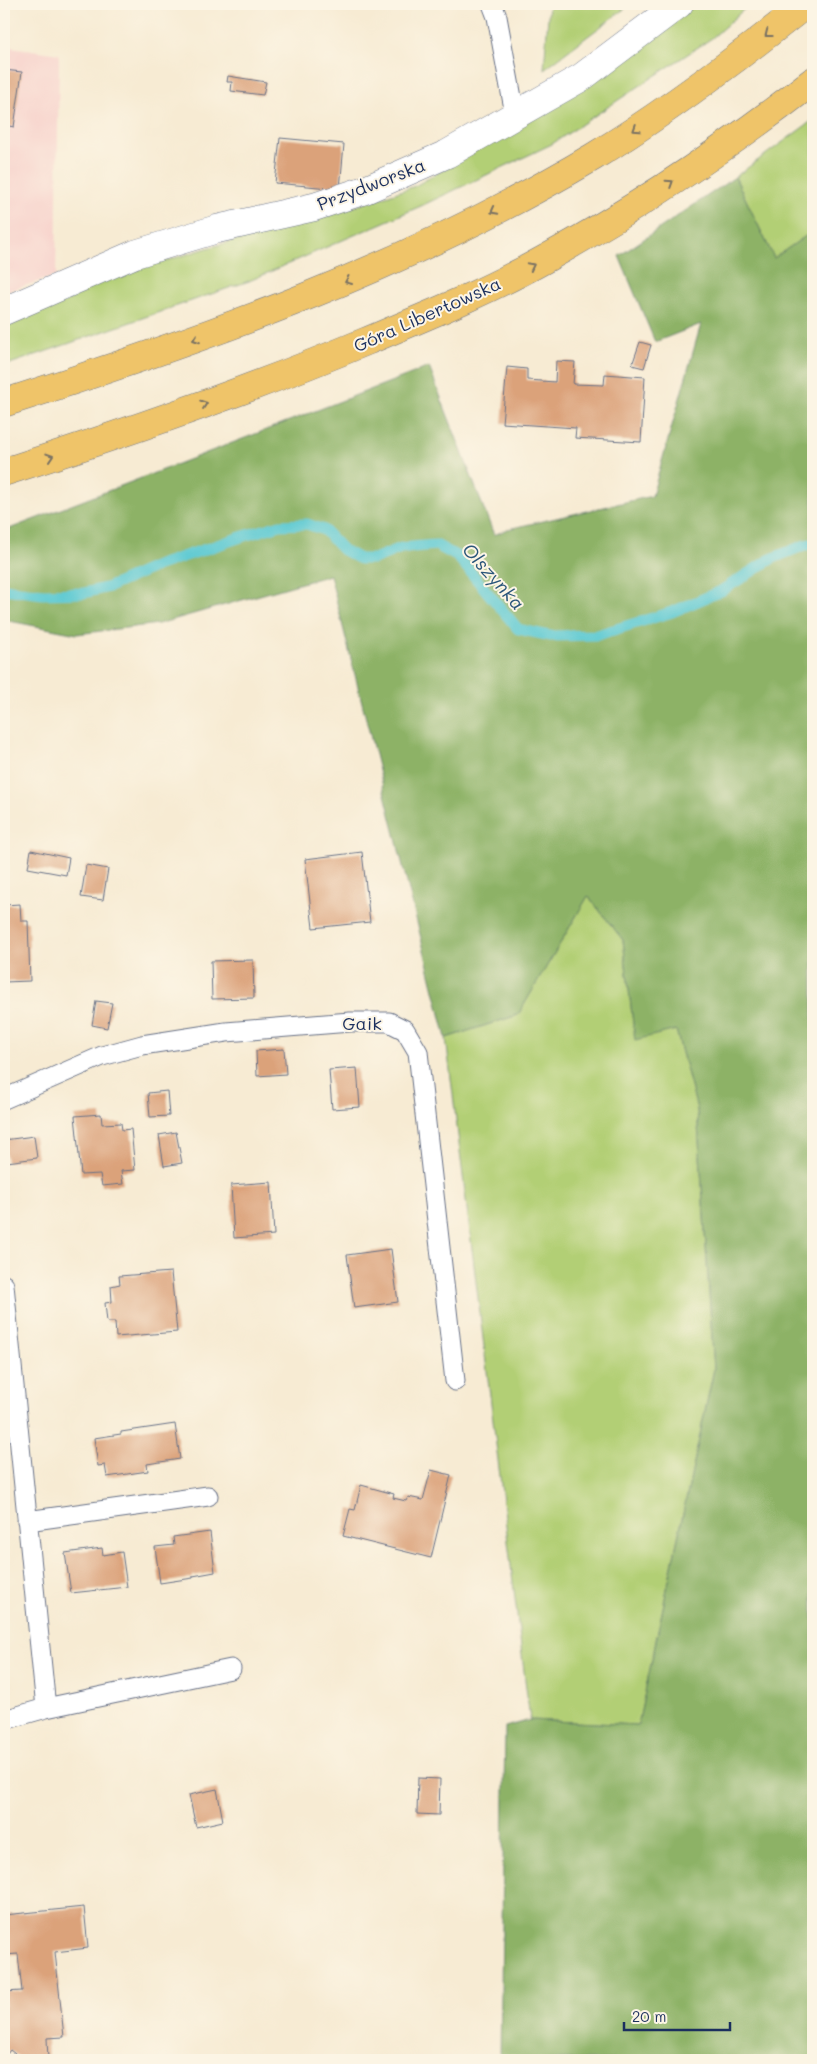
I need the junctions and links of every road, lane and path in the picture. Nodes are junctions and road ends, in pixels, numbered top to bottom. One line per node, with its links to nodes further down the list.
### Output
1 (492, 4): 5 (lane)
2 (679, 4): 5 (street, Przydworska)
3 (806, 4): 7 (highway, one-way to 7)
4 (813, 81): 8 (highway, Góra Libertowska, one-way to 4)
5 (515, 114): 6 (street, Przydworska)
6 (4, 311)
7 (4, 403)
8 (4, 472)
9 (4, 1099): 12 (lane, Gaik)
10 (4, 1285): 11 (lane)
11 (6, 1333): 14 (lane)
12 (455, 1381)
13 (208, 1496): 14 (lane)
14 (27, 1520): 16 (lane)
15 (231, 1669): 16 (lane)
16 (46, 1708): 17 (lane)
17 (4, 1720)

